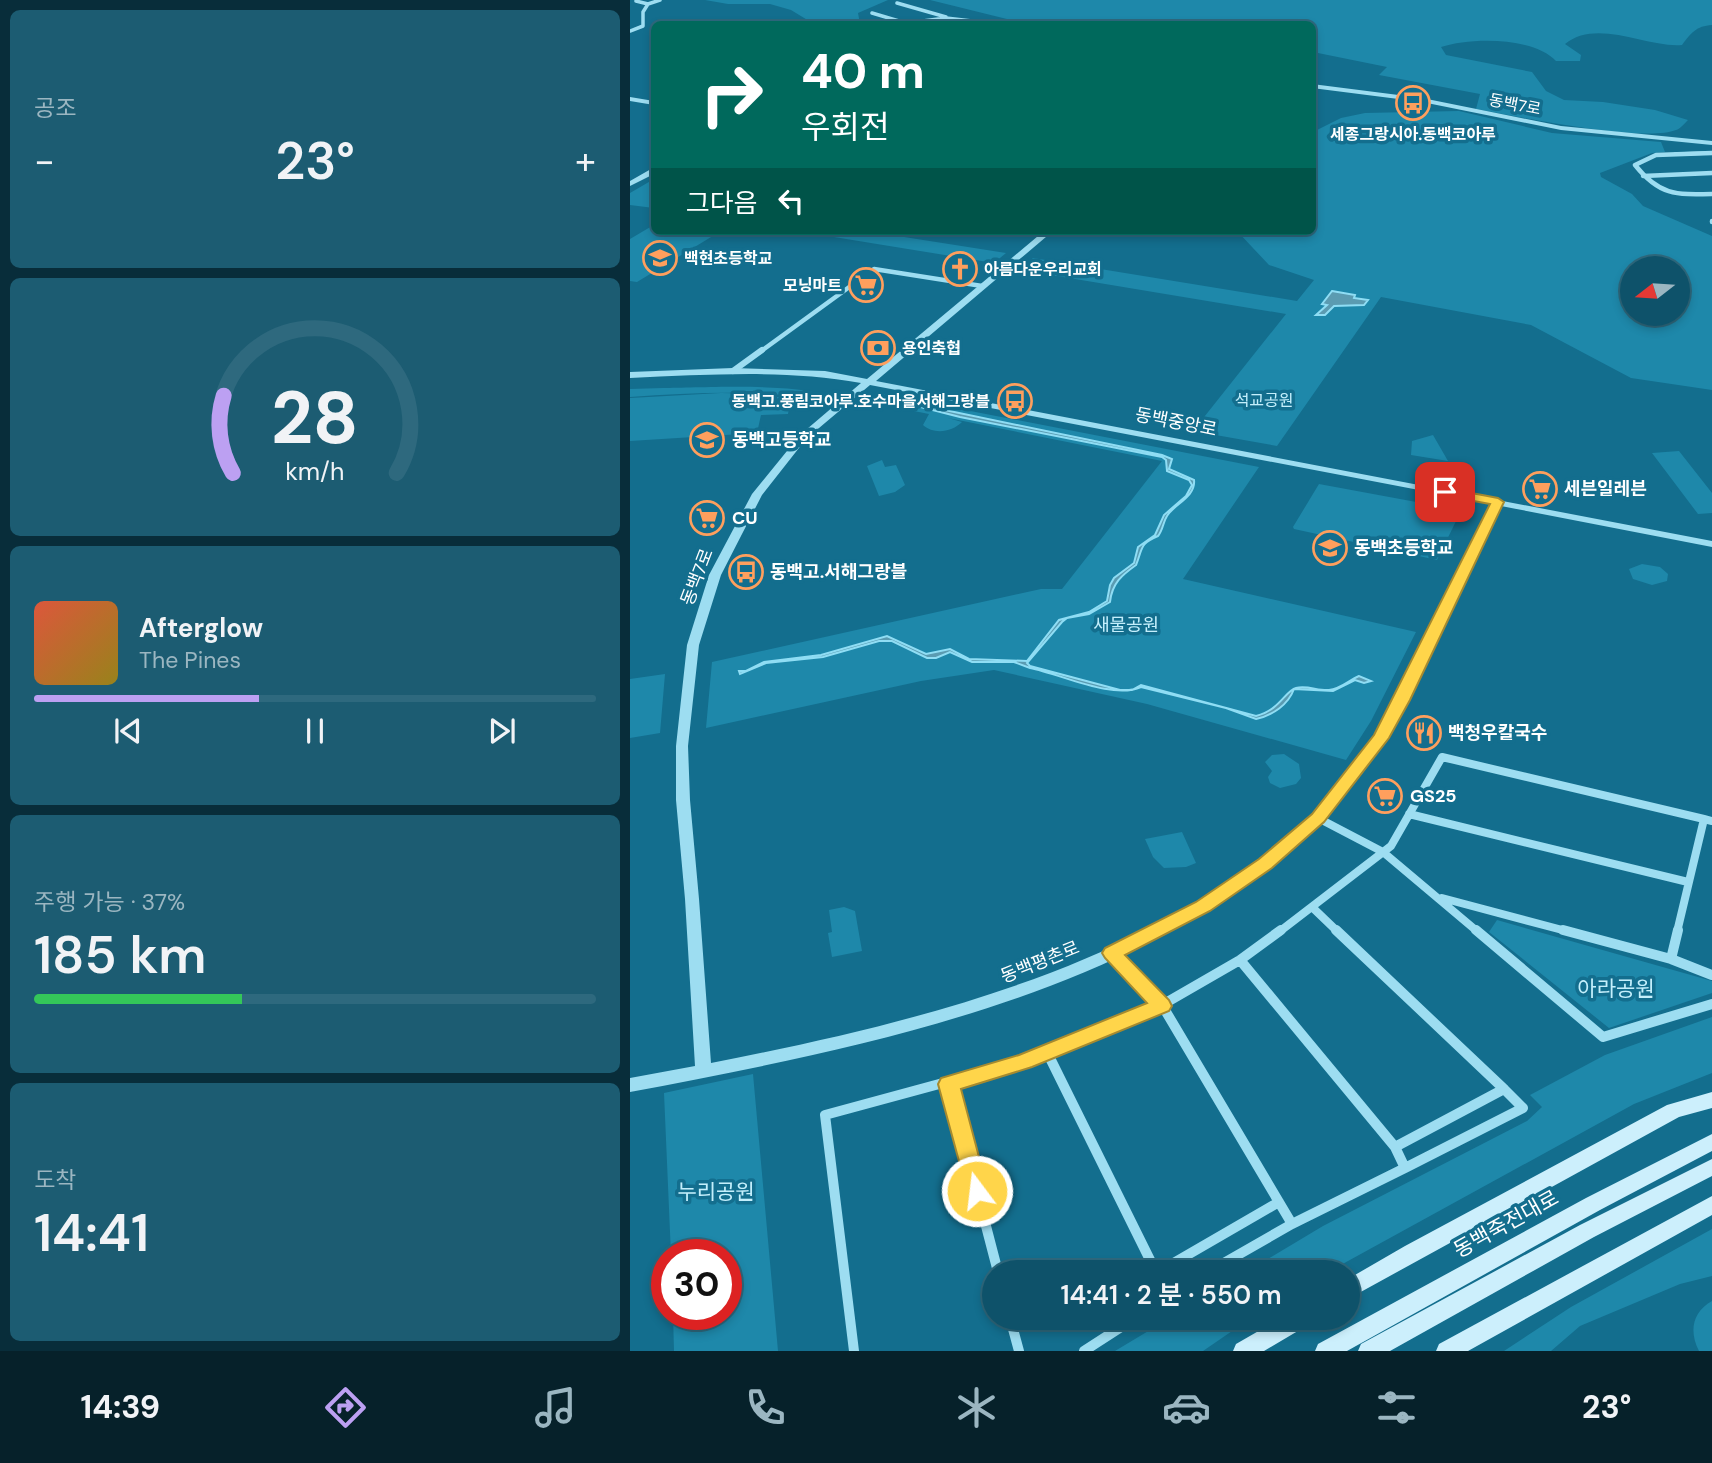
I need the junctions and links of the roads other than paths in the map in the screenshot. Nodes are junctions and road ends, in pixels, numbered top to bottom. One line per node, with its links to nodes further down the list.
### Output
1 (660, 0): 4 (street)
2 (636, 1): 4 (street)
3 (897, 3): 6 (street)
4 (648, 4): 10 (street)
5 (872, 13): 7 (street)
6 (947, 18): 8 (street); 9 (street)
7 (898, 21)
8 (928, 21)
9 (972, 21)
10 (630, 31)
11 (1316, 87): 14 (street, 동백7로)
12 (630, 99): 13 (street)
13 (651, 102)
14 (1712, 143)
15 (1712, 153): 18 (street)
16 (651, 173): 19 (street)
17 (1712, 173): 18 (street)
18 (1643, 176): 20 (street)
19 (630, 184)
20 (1712, 194)
21 (1044, 235): 22 (street, 동백7로)
22 (982, 286): 23 (street); 25 (street, 동백7로)
23 (733, 371): 24 (street, 동백중앙로); 25 (street, 동백중앙로)
24 (630, 375)
25 (867, 382): 26 (street, 동백중앙로); 42 (street, 동백7로)
26 (1498, 502): 27 (street, 동백중앙로); 29 (street, 동백평촌로)
27 (1712, 544)
28 (1409, 814): 30 (street); 31 (street); 32 (street)
29 (1318, 818): 31 (street); 35 (street, 동백평촌로)
30 (1708, 820): 32 (street)
31 (1383, 852): 33 (street); 34 (street)
32 (1688, 882): 36 (street)
33 (1439, 898): 36 (street); 39 (street)
34 (1313, 908): 37 (street); 45 (street)
35 (1112, 953): 40 (street); 42 (street, 동백평촌로)
36 (1671, 959): 38 (street)
37 (1240, 960): 40 (street); 48 (street)
38 (1712, 975)
39 (1712, 1004)
40 (1161, 1006): 41 (street); 51 (street)
41 (1048, 1052): 43 (street); 55 (street)
42 (703, 1072): 44 (street, 동백평촌로)
43 (949, 1084): 54 (street); 62 (street)
44 (630, 1085)
45 (1504, 1089): 48 (street); 50 (street)
46 (1712, 1100): 58 (main road, 동백죽전대로)
47 (1712, 1142): 66 (main road, 동백죽전대로)
48 (1395, 1147): 50 (street)
49 (1712, 1167): 67 (main road)
50 (1405, 1168): 53 (street)
51 (1279, 1202): 53 (street); 56 (street)
52 (1712, 1205): 68 (main road)
53 (1292, 1224): 57 (street)
54 (995, 1260)
55 (1151, 1260)
56 (1178, 1260)
57 (1229, 1260)
58 (1360, 1283)
59 (1013, 1330): 63 (street)
60 (1116, 1330): 64 (street)
61 (1280, 1330): 65 (main road)
62 (854, 1351)
63 (1019, 1351)
64 (1084, 1351)
65 (1244, 1351)
66 (1326, 1351)
67 (1369, 1351)
68 (1447, 1351)

